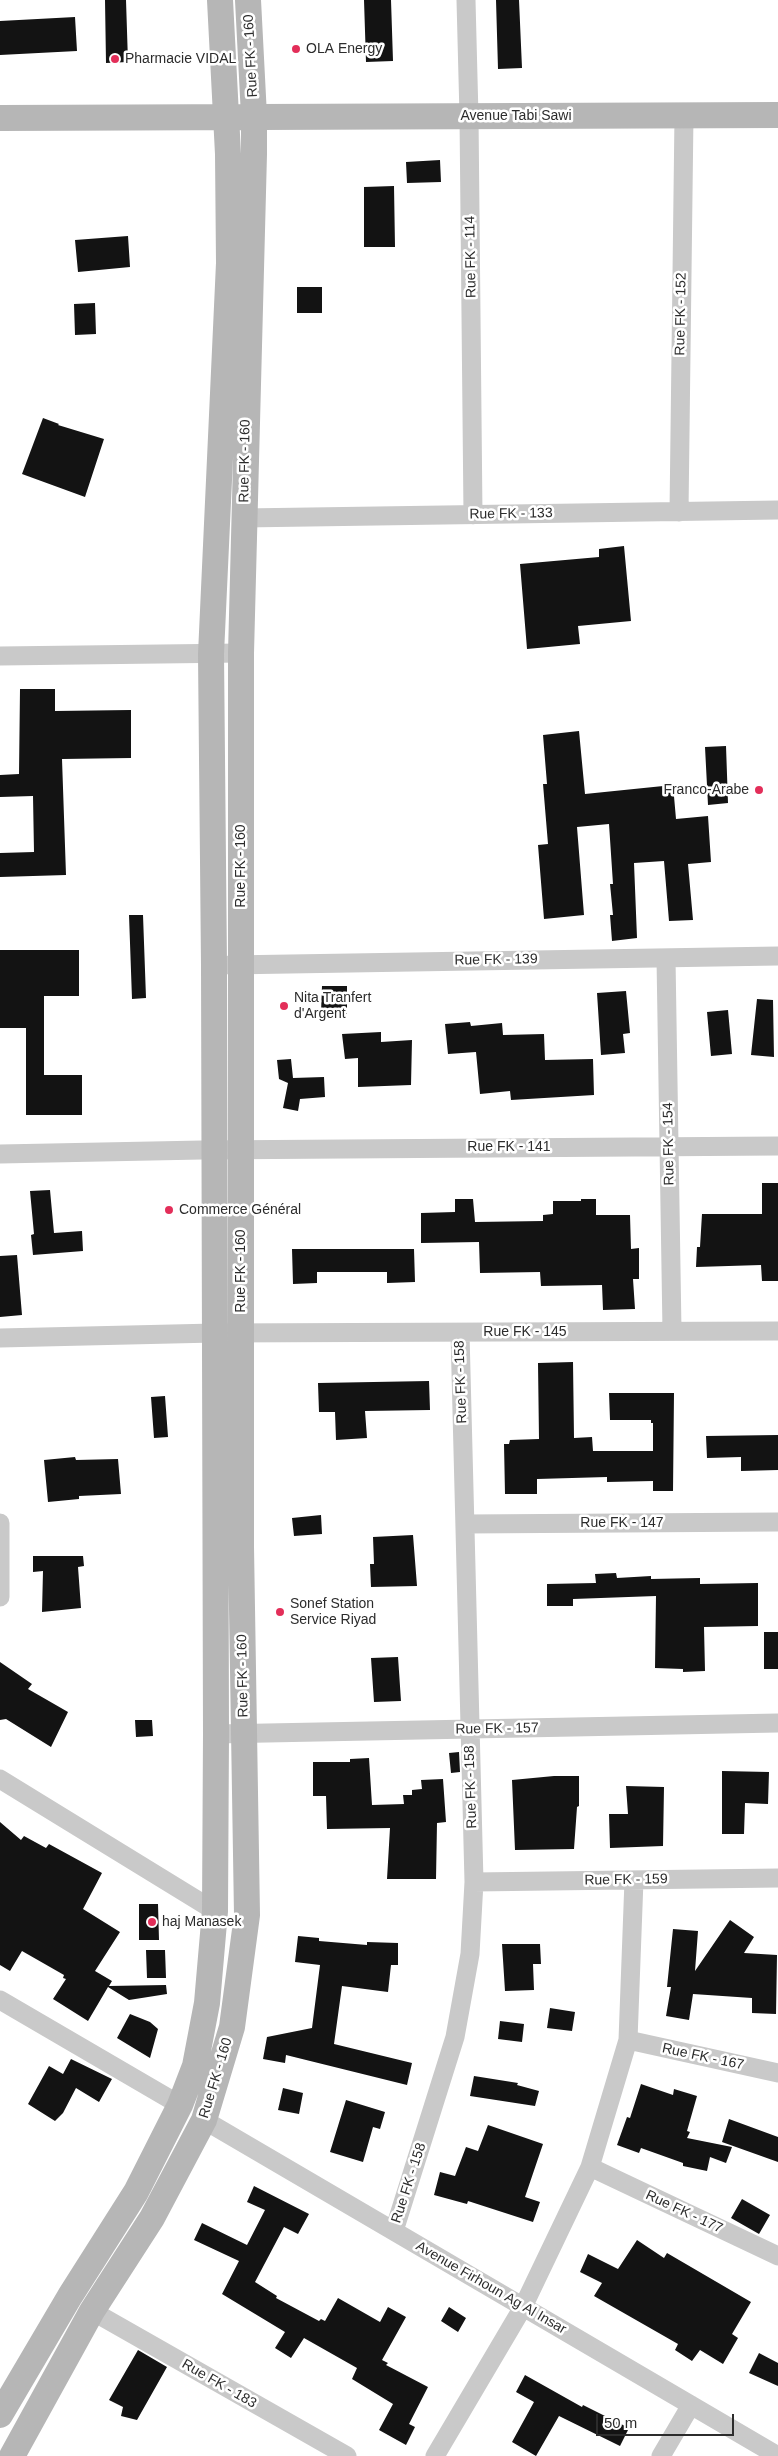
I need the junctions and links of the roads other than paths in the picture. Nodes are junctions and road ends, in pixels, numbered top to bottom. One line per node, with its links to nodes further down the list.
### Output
1 (220, 0): 6 (main road, Rue FK - 160)
2 (248, 0): 7 (main road, Rue FK - 160)
3 (466, 0): 8 (street, Rue FK - 114)
4 (684, 115): 5 (main road, Avenue Tabi Sawi); 8 (main road, Avenue Tabi Sawi); 12 (street, Rue FK - 152)
5 (778, 115)
6 (226, 116): 7 (main road, Avenue Tabi Sawi); 9 (main road, Avenue Tabi Sawi); 10 (main road, Rue FK - 160)
7 (254, 116): 8 (main road, Avenue Tabi Sawi); 10 (main road, Rue FK - 160)
8 (469, 116): 13 (street, Rue FK - 114)
9 (0, 118)
10 (240, 263): 14 (main road, Rue FK - 160); 16 (main road, Rue FK - 160)
11 (778, 510): 12 (street, Rue FK - 133)
12 (679, 512): 13 (street, Rue FK - 133)
13 (473, 515): 14 (street, Rue FK - 133)
14 (243, 518): 15 (main road, Rue FK - 160)
15 (241, 653): 16 (street); 21 (main road, Rue FK - 160)
16 (211, 654): 17 (street); 20 (main road, Rue FK - 160)
17 (0, 656)
18 (778, 956): 19 (street, Rue FK - 139)
19 (666, 958): 21 (street, Rue FK - 139); 22 (street, Rue FK - 154)
20 (214, 965): 21 (street, Rue FK - 139); 25 (main road, Rue FK - 160)
21 (241, 965): 24 (main road, Rue FK - 160)
22 (669, 1146): 23 (street, Rue FK - 141); 24 (street, Rue FK - 141); 27 (street, Rue FK - 154)
23 (778, 1146)
24 (240, 1150): 25 (street, Rue FK - 141); 31 (main road, Rue FK - 160)
25 (214, 1151): 26 (street, Rue FK - 141); 29 (main road, Rue FK - 160)
26 (0, 1154)
27 (672, 1331): 28 (street, Rue FK - 145); 30 (street, Rue FK - 145)
28 (778, 1331)
29 (214, 1333): 31 (street, Rue FK - 145); 32 (street, Rue FK - 145); 39 (main road, Rue FK - 160)
30 (460, 1333): 31 (street, Rue FK - 145); 35 (street, Rue FK - 158)
31 (241, 1334): 40 (main road, Rue FK - 160)
32 (0, 1338)
33 (778, 1522): 35 (street, Rue FK - 147)
34 (0, 1523): 36 (street)
35 (465, 1524): 38 (street, Rue FK - 158)
36 (0, 1597)
37 (778, 1723): 38 (street, Rue FK - 157)
38 (470, 1729): 40 (street, Rue FK - 157); 44 (street, Rue FK - 158)
39 (216, 1734): 40 (street, Rue FK - 157); 45 (main road, Rue FK - 160)
40 (244, 1734): 48 (main road, Rue FK - 160)
41 (0, 1779): 45 (street)
42 (778, 1878): 43 (street, Rue FK - 159)
43 (634, 1880): 44 (street, Rue FK - 159); 47 (street)
44 (474, 1882): 53 (street, Rue FK - 158)
45 (215, 1911): 48 (main road, Rue FK - 160)
46 (0, 2000): 50 (street)
47 (628, 2040): 49 (street, Rue FK - 167); 52 (street)
48 (207, 2071): 50 (main road, Rue FK - 160); 51 (main road, Rue FK - 160)
49 (778, 2073)
50 (180, 2106): 58 (main road, Rue FK - 160)
51 (204, 2120): 53 (street, Avenue Firhoun Ag Al Insar); 56 (main road, Rue FK - 160)
52 (590, 2167): 54 (street, Rue FK - 177); 55 (street)
53 (394, 2231): 55 (street, Avenue Firhoun Ag Al Insar)
54 (778, 2256)
55 (523, 2307): 57 (street, Avenue Firhoun Ag Al Insar); 61 (street)
56 (92, 2311): 59 (main road, Rue FK - 160); 60 (street, Rue FK - 183)
57 (692, 2405): 62 (street); 63 (street, Avenue Firhoun Ag Al Insar)
58 (0, 2415)
59 (12, 2456)
60 (347, 2456)
61 (435, 2456)
62 (661, 2456)
63 (778, 2456)

